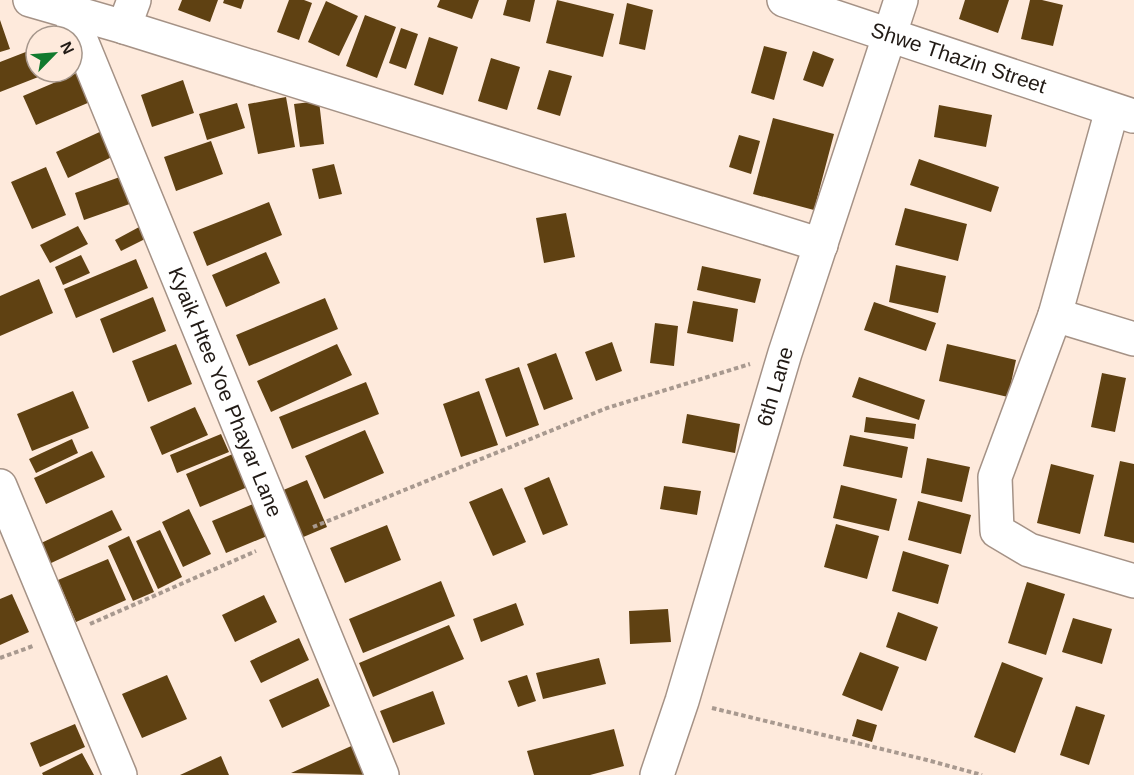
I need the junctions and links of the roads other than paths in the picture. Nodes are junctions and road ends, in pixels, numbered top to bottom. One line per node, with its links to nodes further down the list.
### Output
1 (30, 0): 4 (street)
2 (784, 0): 6 (street, Shwe Thazin Street)
3 (901, 0): 6 (street, 6th Lane)
4 (69, 11): 5 (street); 14 (street, Kyaik Htee Yoe Phayar Lane)
5 (129, 14): 8 (street)
6 (890, 33): 7 (street, Shwe Thazin Street); 8 (street, 6th Lane)
7 (1123, 113): 9 (street)
8 (821, 245): 15 (street, 6th Lane)
9 (1055, 315): 10 (street); 12 (street)
10 (1134, 339)
11 (0, 486): 13 (street)
12 (1134, 581)
13 (120, 775)
14 (382, 775)
15 (657, 775)

